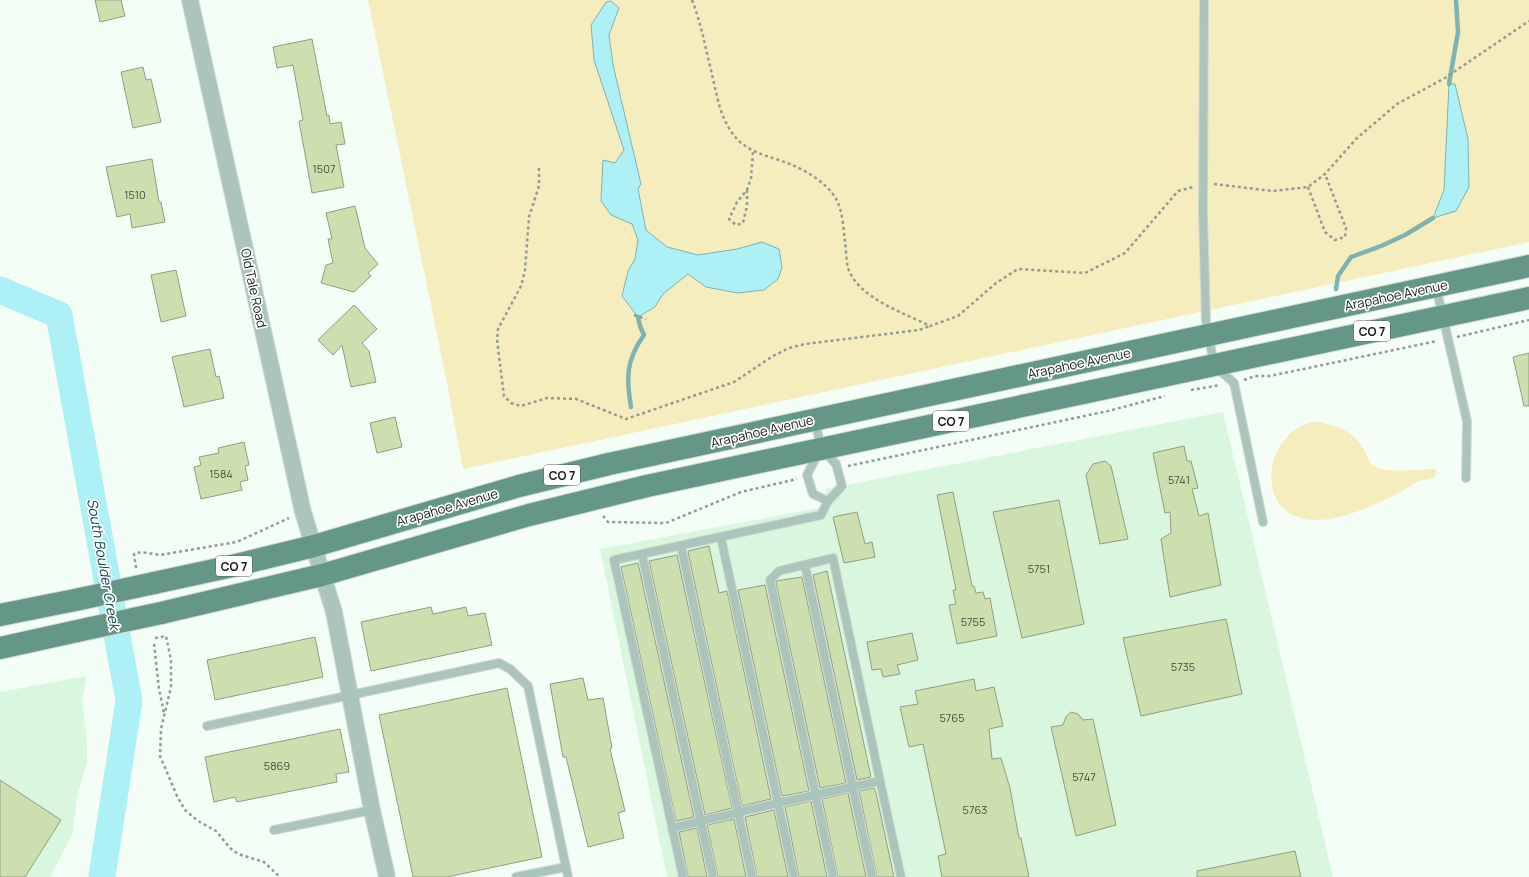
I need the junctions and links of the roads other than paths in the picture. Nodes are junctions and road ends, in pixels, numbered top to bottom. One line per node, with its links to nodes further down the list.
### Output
1 (190, 0): 15 (street, Old Tale Road)
2 (1204, 0): 7 (lane)
3 (1529, 266): 4 (main road, Arapahoe Avenue / CO 7)
4 (1436, 286): 6 (lane); 7 (main road, Arapahoe Avenue / CO 7)
5 (1529, 298): 6 (main road, CO 7)
6 (1443, 316): 8 (main road, CO 7); 11 (lane)
7 (1209, 335): 8 (lane); 9 (main road, Arapahoe Avenue / CO 7)
8 (1214, 365): 10 (main road, CO 7); 13 (lane)
9 (814, 419): 10 (lane); 15 (main road, Arapahoe Avenue / CO 7)
10 (821, 448): 12 (lane); 12 (lane); 19 (main road, CO 7)
11 (1466, 478)
12 (828, 501): 14 (lane)
13 (1263, 522)
14 (721, 538): 16 (lane); 27 (lane)
15 (314, 546): 19 (street, Old Tale Road); 20 (main road, Arapahoe Avenue / CO 7, bridge)
16 (680, 546): 17 (lane); 29 (lane)
17 (642, 554): 30 (lane); 31 (lane)
18 (805, 565): 24 (lane); 25 (lane); 26 (lane)
19 (322, 575): 21 (main road, CO 7, bridge); 22 (street, Old Tale Road)
20 (0, 616)
21 (0, 648)
22 (350, 696): 23 (lane); 28 (street, Old Tale Road); 33 (lane)
23 (207, 726)
24 (880, 781): 25 (lane); 43 (lane)
25 (853, 787): 26 (lane); 42 (lane)
26 (815, 795): 27 (lane); 41 (lane)
27 (778, 803): 29 (lane); 40 (lane)
28 (372, 810): 32 (lane); 34 (street, Old Tale Road)
29 (738, 812): 30 (lane); 39 (lane)
30 (700, 821): 31 (lane); 38 (lane)
31 (672, 828): 37 (lane)
32 (274, 830)
33 (566, 867): 35 (lane); 36 (lane)
34 (387, 877)
35 (516, 877)
36 (568, 877)
37 (683, 877)
38 (713, 877)
39 (752, 877)
40 (794, 877)
41 (832, 877)
42 (872, 877)
43 (901, 877)

